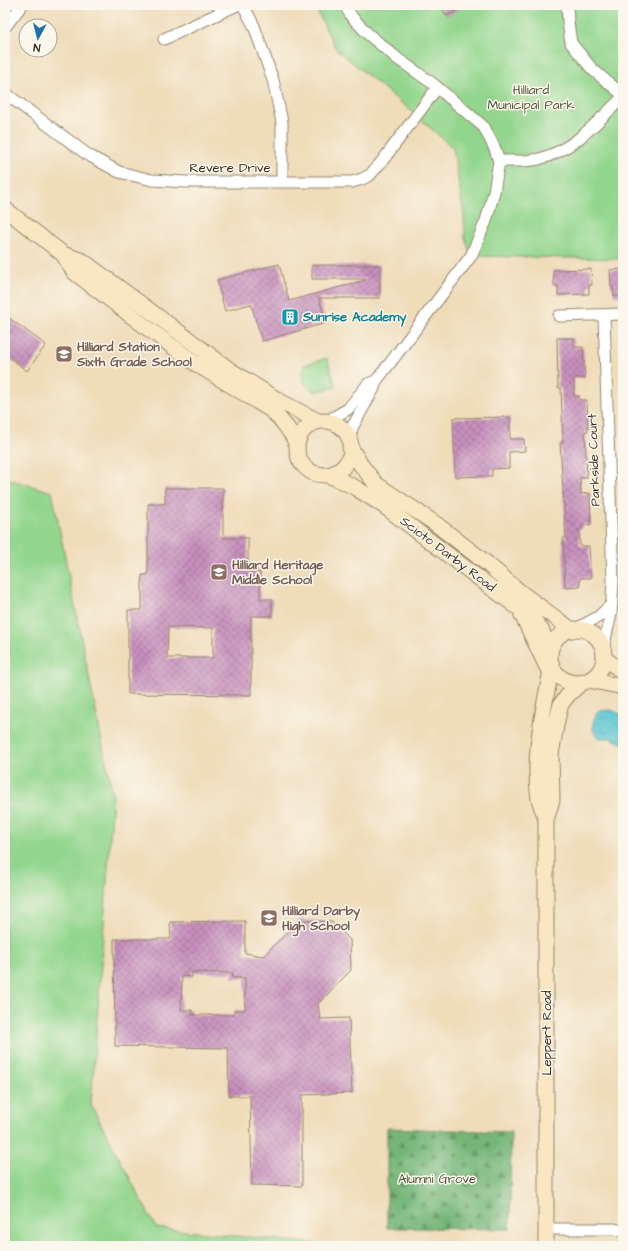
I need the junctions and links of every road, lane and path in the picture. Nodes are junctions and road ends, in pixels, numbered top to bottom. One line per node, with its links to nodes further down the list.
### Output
1 (22, 5): 6 (street)
2 (237, 5): 7 (street)
3 (243, 5): 12 (street)
4 (345, 5): 8 (street)
5 (567, 5): 10 (street)
6 (5, 27)
7 (164, 39)
8 (437, 88): 11 (street); 12 (street, Revere Drive)
9 (5, 94): 12 (street, Revere Drive)
10 (623, 96): 11 (street)
11 (499, 161): 18 (street)
12 (282, 181)
13 (5, 209): 14 (main road)
14 (63, 254): 19 (main road); 21 (main road)
15 (623, 314): 17 (street)
16 (559, 316): 17 (street)
17 (604, 316): 23 (street, Parkside Court)
18 (376, 381): 19 (street); 20 (street)
19 (323, 421): 20 (main road); 21 (main road)
20 (350, 443): 22 (main road); 25 (main road, Scioto Darby Road)
21 (297, 445): 22 (main road)
22 (327, 475): 24 (main road, Scioto Darby Road)
23 (612, 604): 25 (street); 26 (street, Parkside Court)
24 (520, 609): 27 (main road); 27 (main road, Scioto Darby Road)
25 (574, 630): 26 (main road); 27 (main road)
26 (604, 653): 28 (main road); 29 (main road)
27 (551, 664): 29 (main road); 31 (main road, Leppert Road)
28 (623, 672)
29 (585, 682): 30 (main road); 31 (main road, Leppert Road)
30 (623, 687)
31 (546, 820): 32 (main road, Leppert Road)
32 (546, 1229): 33 (street); 34 (main road, Leppert Road)
33 (623, 1231)
34 (546, 1246)

